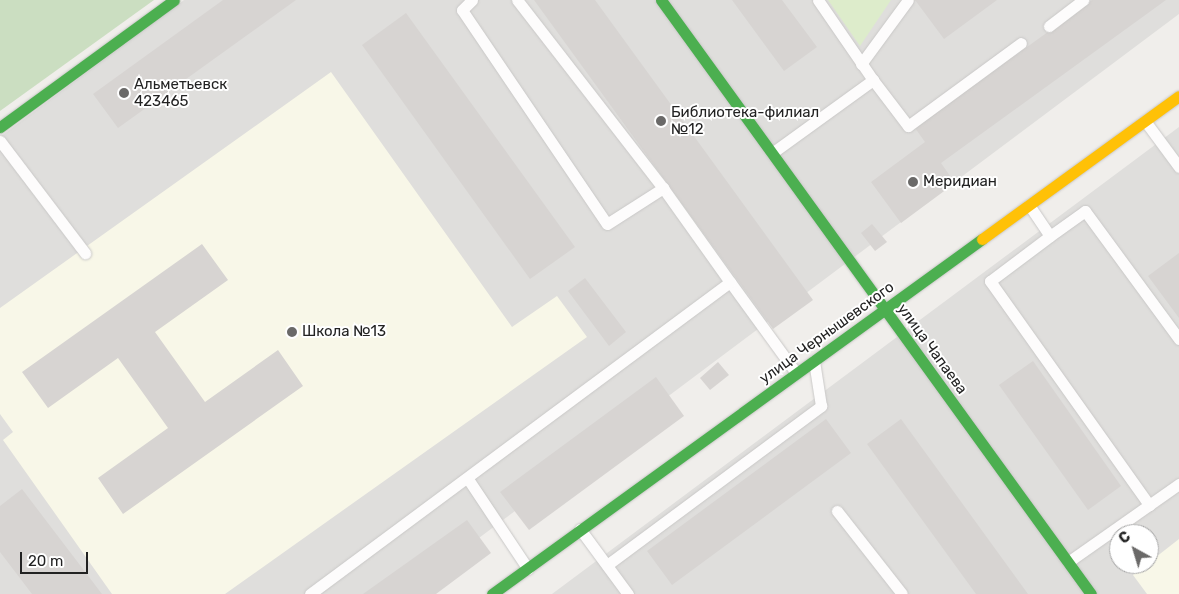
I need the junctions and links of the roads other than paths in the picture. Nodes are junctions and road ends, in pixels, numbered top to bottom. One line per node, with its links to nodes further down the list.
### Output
1 (174, 0): 14 (street)
2 (472, 0): 18 (lane)
3 (517, 0): 18 (lane)
4 (661, 0): 16 (street, улица Чапаева)
5 (818, 0): 10 (lane)
6 (908, 0): 10 (lane)
7 (1083, 0): 8 (lane)
8 (1049, 26)
9 (1021, 43): 11 (lane)
10 (861, 64): 11 (lane)
11 (873, 80): 16 (lane)
12 (1179, 96): 13 (street, улица Чернышевского)
13 (1145, 121): 17 (lane); 19 (street, улица Чернышевского)
14 (0, 127)
15 (0, 141): 21 (lane)
16 (772, 153): 23 (street, улица Чапаева)
17 (1179, 167)
18 (663, 188): 22 (lane)
19 (1029, 205): 20 (lane); 23 (street, улица Чернышевского)
20 (1050, 236): 24 (lane); 29 (lane)
21 (85, 253)
22 (730, 282): 26 (lane); 27 (lane)
23 (885, 310): 25 (street, улица Чернышевского); 32 (street, улица Чапаева)
24 (1179, 339)
25 (814, 361): 26 (street, улица Чернышевского); 33 (lane)
26 (796, 373): 31 (street, улица Чернышевского)
27 (468, 479): 34 (lane); 35 (lane)
28 (1179, 484): 29 (lane)
29 (1149, 505): 32 (lane)
30 (837, 511): 38 (lane)
31 (580, 529): 33 (lane); 34 (street, улица Чернышевского)
32 (1068, 562): 39 (street, улица Чапаева)
33 (607, 565): 37 (lane)
34 (528, 569): 36 (street, улица Чернышевского)
35 (310, 594)
36 (492, 594)
37 (628, 594)
38 (902, 594)
39 (1091, 594)

